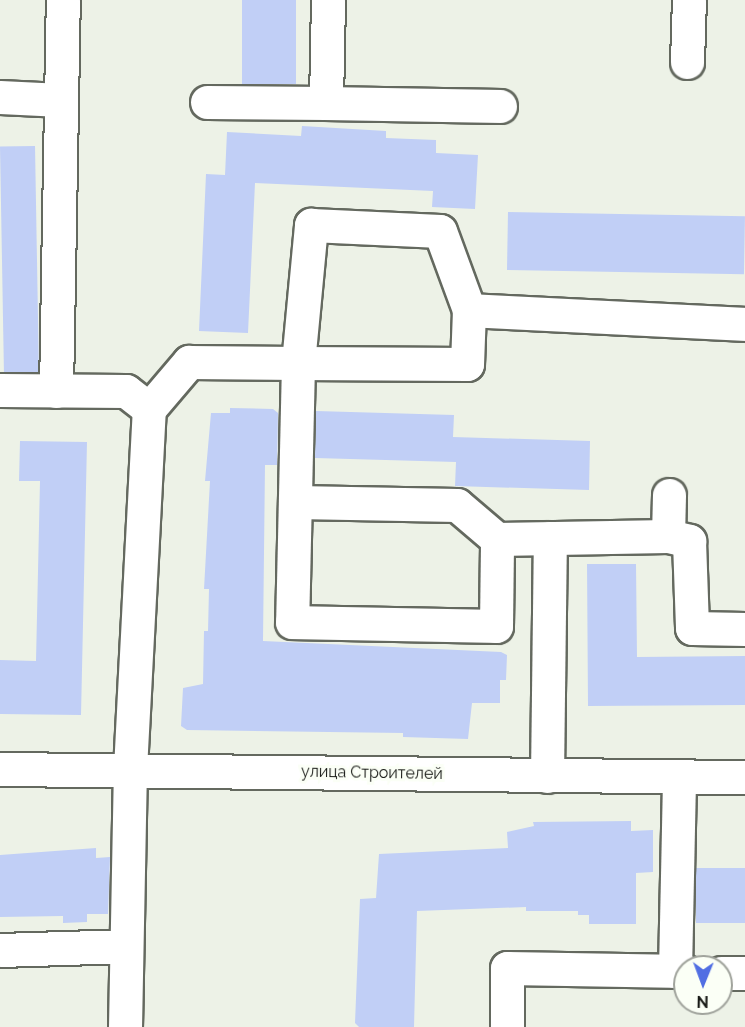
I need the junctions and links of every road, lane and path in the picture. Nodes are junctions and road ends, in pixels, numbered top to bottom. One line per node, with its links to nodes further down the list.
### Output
1 (63, 0): 6 (street)
2 (328, 0): 8 (street)
3 (690, 0): 4 (street)
4 (687, 62)
5 (0, 97): 6 (street)
6 (61, 100): 14 (street)
7 (207, 102): 8 (street)
8 (326, 103): 9 (street)
9 (500, 106)
10 (469, 310): 11 (street); 12 (street); 12 (street)
11 (745, 324)
12 (298, 363): 15 (street); 17 (street)
13 (0, 390): 14 (street)
14 (56, 391): 15 (street)
15 (149, 409): 23 (street)
16 (669, 495): 18 (street)
17 (296, 502): 20 (street); 20 (street)
18 (668, 536): 19 (street); 21 (street)
19 (550, 538): 20 (street); 24 (street)
20 (496, 539)
21 (745, 629)
22 (0, 769): 23 (street, улица Строителей)
23 (130, 770): 24 (street, улица Строителей); 27 (street)
24 (547, 776): 25 (street, улица Строителей)
25 (678, 777): 26 (street, улица Строителей); 29 (street)
26 (745, 777)
27 (124, 946): 28 (street); 31 (street)
28 (0, 950)
29 (680, 955)
30 (673, 971): 32 (street)
31 (125, 1027)
32 (507, 1027)

